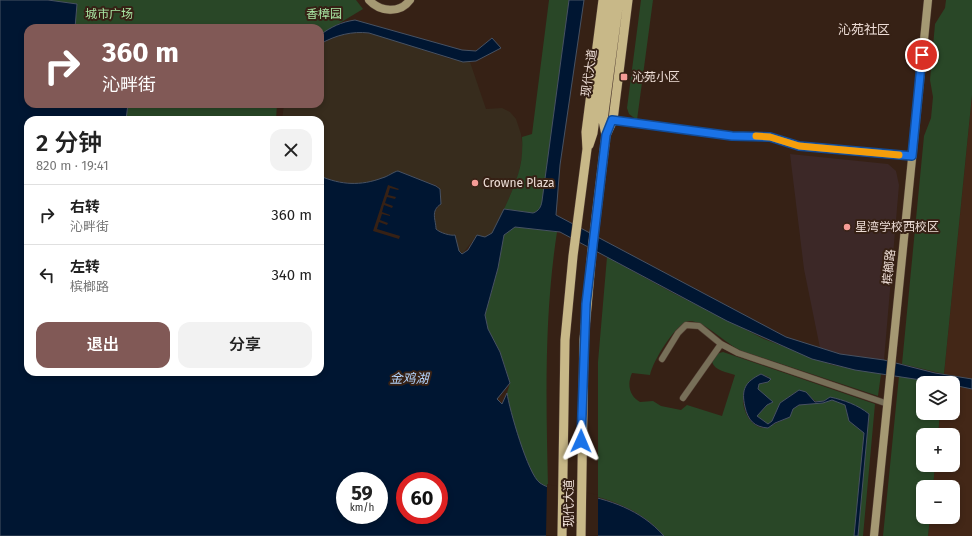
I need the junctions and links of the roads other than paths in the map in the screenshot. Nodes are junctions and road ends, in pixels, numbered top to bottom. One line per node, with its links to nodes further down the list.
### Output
1 (369, 0): 2 (main road)
2 (410, 0)
3 (603, 0): 10 (main road, 现代大道)
4 (611, 0): 10 (main road, 现代大道)
5 (619, 0): 9 (main road, 现代大道)
6 (628, 0): 8 (main road, 现代大道)
7 (928, 0): 11 (main road, 槟榔路)
8 (612, 120): 9 (main road, 现代大道); 11 (street)
9 (606, 135): 17 (main road, 现代大道)
10 (587, 149): 16 (main road, 现代大道)
11 (912, 156): 15 (main road, 槟榔路)
12 (720, 344): 13 (street); 14 (street); 15 (street)
13 (662, 359)
14 (683, 398)
15 (888, 404): 18 (main road, 槟榔路)
16 (562, 536)
17 (581, 536)
18 (874, 536)

